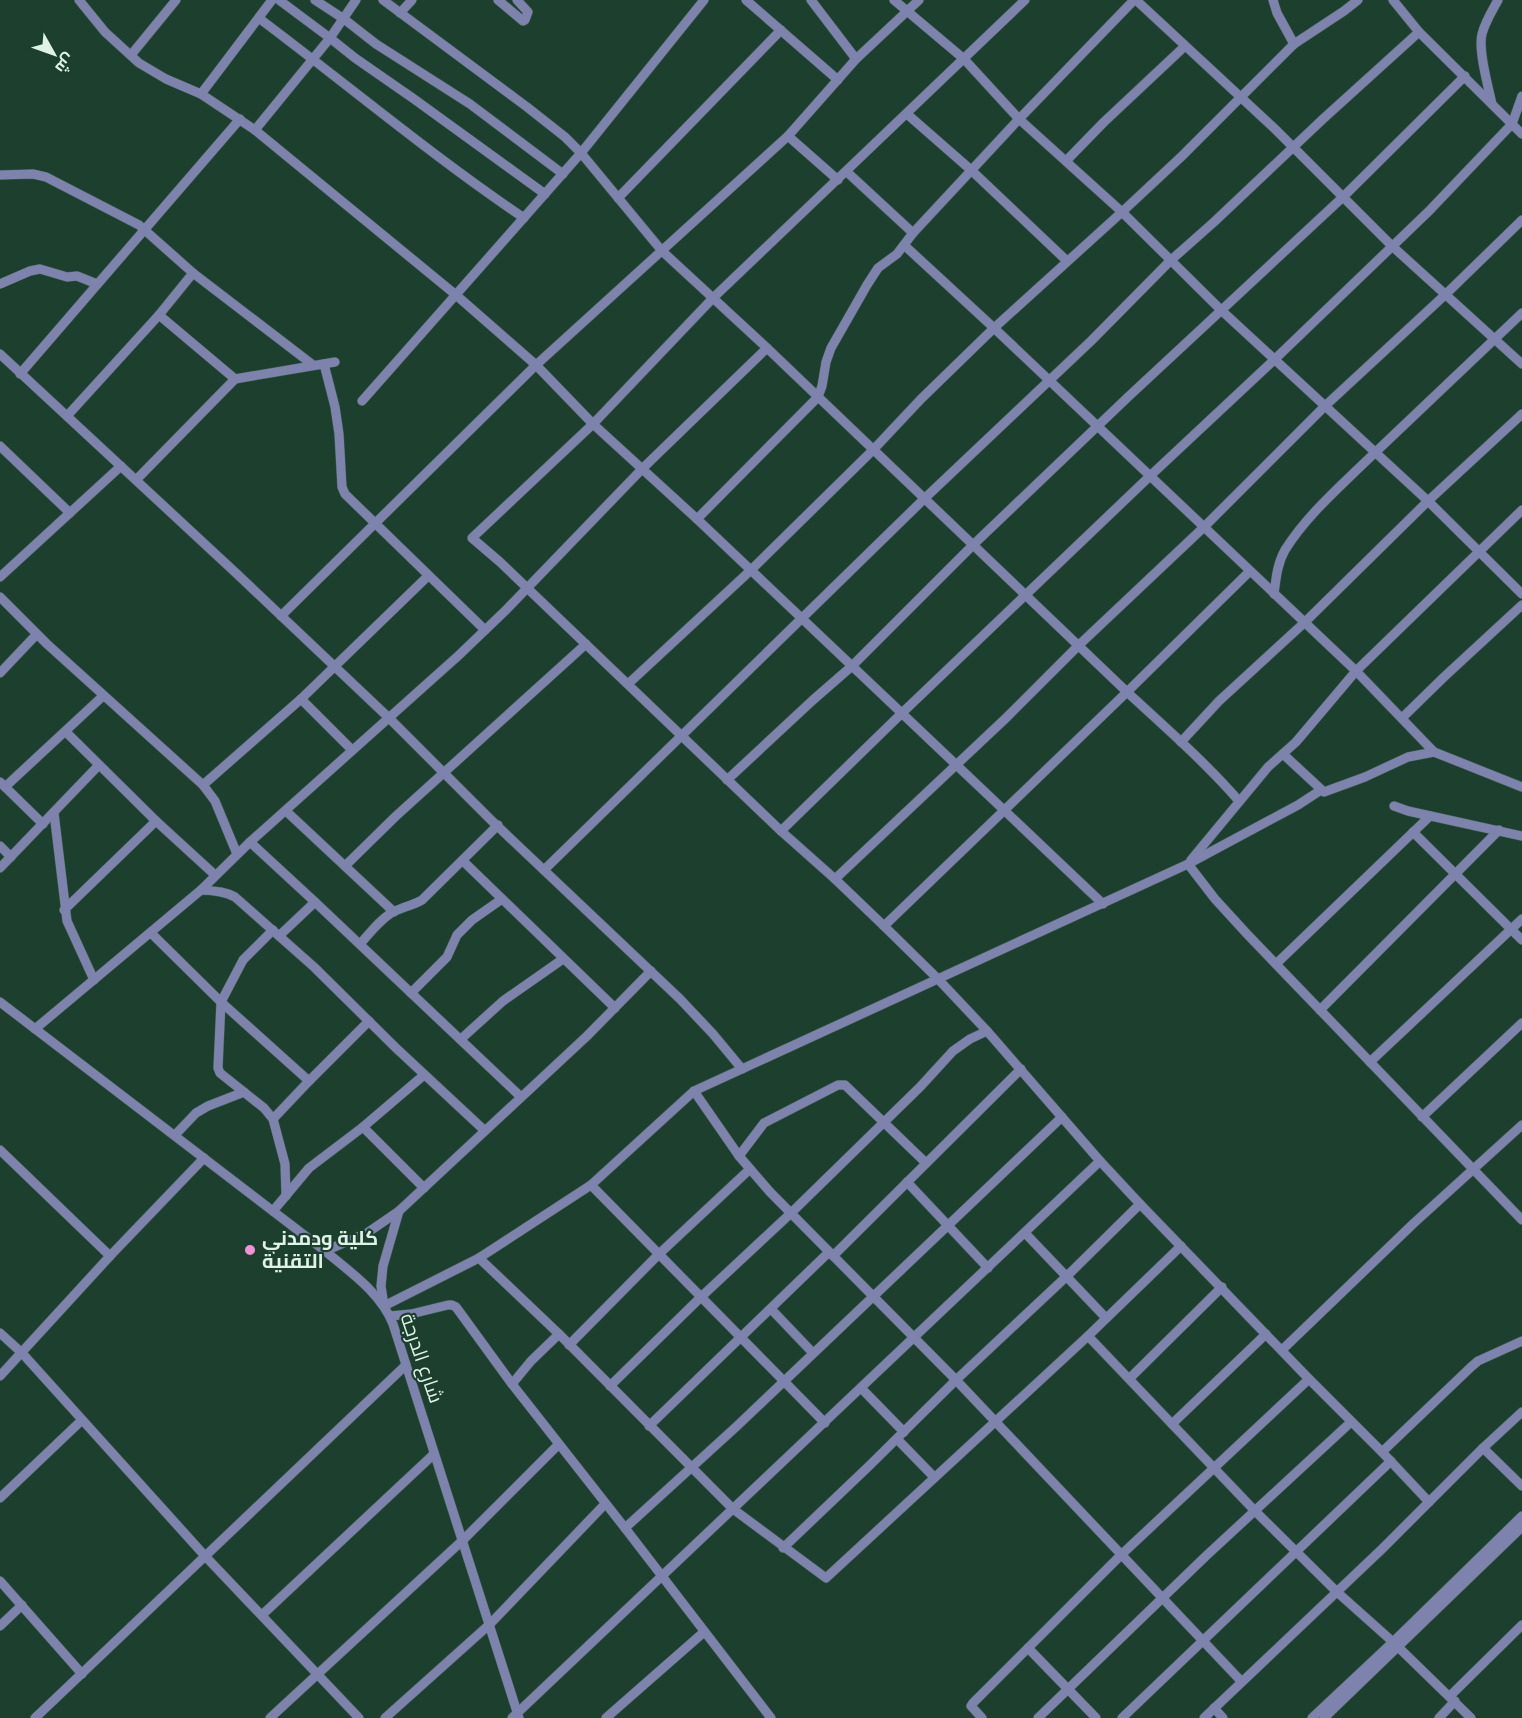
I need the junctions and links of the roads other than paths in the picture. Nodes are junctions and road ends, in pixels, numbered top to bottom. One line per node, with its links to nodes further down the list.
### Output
1 (79, 0): 31 (street)
2 (176, 0): 31 (street)
3 (272, 0): 24 (street)
4 (279, 0): 28 (street)
5 (315, 0): 25 (street)
6 (356, 0): 25 (street)
7 (383, 0): 23 (street)
8 (412, 0): 23 (street)
9 (498, 0): 10 (street)
10 (517, 0)
11 (704, 0): 49 (street)
12 (746, 0): 26 (street)
13 (811, 0): 33 (street)
14 (894, 0): 22 (street)
15 (919, 0): 22 (street)
16 (1025, 0): 34 (street)
17 (1135, 0): 30 (street); 42 (street)
18 (1273, 0): 29 (street)
19 (1358, 0): 29 (street)
20 (1393, 0): 27 (street)
21 (1498, 0): 40 (street)
22 (907, 12): 33 (street); 34 (street)
23 (400, 13): 49 (street)
24 (260, 19): 32 (street); 37 (street)
25 (344, 20): 28 (street); 53 (street)
26 (781, 30): 36 (street); 58 (street)
27 (1419, 32): 35 (street); 48 (street)
28 (330, 38): 32 (street); 56 (street)
29 (1294, 44): 38 (street)
30 (1185, 46): 38 (street); 50 (street)
31 (131, 55): 37 (street)
32 (313, 59): 45 (street); 60 (street)
33 (856, 59): 36 (street)
34 (964, 59): 41 (street); 42 (street)
35 (1465, 76): 40 (street); 57 (street)
36 (838, 80): 47 (street)
37 (201, 94): 43 (street)
38 (1241, 96): 48 (street); 59 (street)
39 (1522, 96): 44 (street)
40 (1492, 105): 44 (street)
41 (907, 114): 51 (street); 52 (street)
42 (1019, 118): 50 (street); 51 (street)
43 (240, 119): 45 (street); 62 (street)
44 (1512, 124): 46 (street); 65 (street)
45 (255, 130): 73 (street)
46 (1522, 134)
47 (788, 136): 55 (street); 66 (street)
48 (1293, 146): 57 (street); 68 (street)
49 (581, 153): 53 (street); 58 (street)
50 (1066, 161): 59 (street)
51 (971, 170): 63 (street); 67 (street)
52 (847, 172): 55 (street); 63 (street)
53 (563, 174): 56 (street)
54 (0, 175): 62 (street)
55 (838, 180): 74 (street)
56 (544, 194): 60 (street)
57 (1343, 197): 65 (street); 75 (street)
58 (618, 198): 66 (street)
59 (1122, 212): 67 (street); 68 (street)
60 (524, 218): 73 (street)
61 (1522, 220): 72 (street)
62 (144, 230): 69 (street); 71 (street)
63 (913, 233): 64 (street)
64 (904, 245): 78 (street); 91 (street)
65 (1392, 246): 72 (street); 82 (street)
66 (662, 250): 74 (street); 87 (street)
67 (1067, 261): 78 (street)
68 (1170, 261): 75 (street); 90 (street)
69 (194, 273): 77 (street); 86 (street)
70 (0, 284): 71 (street)
71 (97, 284): 88 (street)
72 (1446, 294): 79 (street); 93 (street)
73 (456, 295): 87 (street); 92 (street)
74 (713, 298): 80 (street); 96 (street)
75 (1221, 310): 82 (street); 97 (street)
76 (1522, 313): 79 (street)
77 (159, 315): 89 (street); 95 (street)
78 (994, 328): 90 (street); 99 (street)
79 (1496, 339): 85 (street); 100 (street)
80 (766, 348): 91 (street); 102 (street)
81 (0, 354): 88 (street)
82 (1274, 360): 93 (street); 103 (street)
83 (335, 362): 84 (street)
84 (324, 364): 86 (street); 110 (street)
85 (1522, 364)
86 (313, 365): 89 (street)
87 (536, 365): 96 (street); 110 (street)
88 (20, 374): 95 (street)
89 (235, 379): 104 (street)
90 (1050, 381): 97 (street); 105 (street)
91 (818, 397): 99 (street); 109 (street)
92 (362, 401)
93 (1325, 406): 100 (street); 111 (street)
94 (1522, 414): 106 (street)
95 (67, 416): 101 (street)
96 (593, 424): 102 (street); 118 (street)
97 (1097, 426): 103 (street); 112 (street)
98 (1, 450): 108 (street)
99 (873, 450): 105 (street); 114 (street)
100 (1375, 453): 106 (street); 120 (street)
101 (121, 466): 104 (street); 108 (street)
102 (643, 468): 109 (street); 118 (street)
103 (1150, 476): 111 (street); 119 (street)
104 (136, 480): 124 (street)
105 (924, 499): 112 (street); 125 (street)
106 (1428, 501): 113 (street); 126 (street)
107 (1522, 510): 113 (street)
108 (70, 513): 117 (street)
109 (697, 519): 114 (street)
110 (375, 525): 116 (street); 124 (street)
111 (1203, 528): 115 (street); 130 (street)
112 (973, 545): 119 (street); 131 (street)
113 (1479, 552): 121 (street); 133 (street)
114 (751, 570): 125 (street); 135 (street)
115 (1250, 571): 120 (street); 136 (street)
116 (428, 576): 127 (street); 132 (street)
117 (0, 577)
118 (527, 587): 127 (street); 129 (street)
119 (1026, 594): 130 (street); 139 (street)
120 (1274, 594): 126 (street)
121 (1522, 594)
122 (0, 597): 128 (street)
123 (1522, 605): 141 (street)
124 (281, 616): 132 (street)
125 (802, 618): 131 (street); 143 (street)
126 (1304, 622): 133 (street); 144 (street)
127 (485, 630): 140 (street)
128 (36, 634): 134 (street); 137 (street)
129 (586, 644): 135 (street); 150 (street)
130 (1079, 645): 136 (street); 148 (street)
131 (852, 666): 139 (street); 151 (street)
132 (335, 667): 138 (street); 140 (street)
133 (1356, 671): 141 (street); 147 (street)
134 (0, 673)
135 (628, 684): 143 (street)
136 (1127, 692): 144 (street); 158 (street)
137 (103, 696): 142 (street); 153 (street)
138 (301, 699): 145 (street); 153 (street)
139 (902, 713): 148 (street); 166 (street)
140 (388, 717): 145 (street); 150 (street)
141 (1402, 718): 146 (street)
142 (66, 732): 149 (street); 152 (street)
143 (681, 736): 151 (street); 177 (street)
144 (1181, 742): 156 (street)
145 (352, 750): 159 (street)
146 (1434, 752): 154 (street); 155 (street)
147 (1282, 754): 155 (street); 156 (street)
148 (956, 764): 158 (street); 180 (street)
149 (99, 765): 160 (street); 162 (street)
150 (445, 773): 164 (street); 175 (street)
151 (727, 780): 166 (street)
152 (3, 785): 163 (street)
153 (203, 785): 171 (street)
154 (1522, 787)
155 (1321, 790): 174 (street)
156 (1239, 801): 174 (street)
157 (1394, 806): 161 (street)
158 (1004, 810): 184 (street); 188 (street)
159 (285, 812): 169 (street); 175 (street)
160 (54, 813): 163 (street); 185 (street)
161 (1430, 816): 165 (street); 167 (street)
162 (156, 821): 179 (street); 185 (street)
163 (43, 824): 172 (street)
164 (498, 825): 173 (street); 177 (street)
165 (1499, 830): 168 (street); 178 (street)
166 (781, 831): 180 (street)
167 (1413, 832): 178 (street); 195 (street)
168 (1522, 836)
169 (250, 842): 171 (street); 183 (street)
170 (0, 846): 172 (street)
171 (237, 854): 179 (street)
172 (11, 857): 176 (street)
173 (463, 861): 182 (street); 186 (street)
174 (1188, 864): 184 (street); 195 (street)
175 (345, 866): 186 (street)
176 (0, 868)
177 (544, 870): 196 (street)
178 (1456, 874): 189 (street); 203 (street)
179 (215, 875): 181 (street)
180 (835, 879): 188 (street)
181 (201, 890): 190 (street); 191 (street)
182 (502, 899): 194 (street); 199 (street)
183 (315, 902): 191 (street); 193 (street)
184 (1103, 904): 197 (street)
185 (64, 910): 198 (street)
186 (394, 912): 193 (street)
187 (1522, 919): 189 (street)
188 (884, 926): 197 (street)
189 (1511, 929): 192 (street); 209 (street)
190 (151, 933): 198 (street); 201 (street)
191 (276, 933): 201 (street); 204 (street)
192 (1522, 940)
193 (360, 944): 199 (street)
194 (563, 959): 202 (street); 208 (street)
195 (1276, 964): 203 (street)
196 (651, 971): 202 (street); 211 (street)
197 (938, 979): 207 (street); 211 (street)
198 (94, 980): 206 (street)
199 (411, 993): 208 (street)
200 (0, 1002): 206 (street, شارع الدرجة)
201 (221, 1002): 213 (street); 215 (street)
202 (615, 1008): 216 (street)
203 (1320, 1010): 209 (street)
204 (369, 1021): 212 (street); 213 (street)
205 (1522, 1023): 218 (street)
206 (35, 1029): 224 (street, شارع الدرجة)
207 (987, 1031): 210 (street); 220 (street)
208 (461, 1040): 216 (street)
209 (1370, 1062): 218 (street)
210 (1021, 1069): 217 (street); 229 (street)
211 (742, 1070): 214 (street)
212 (424, 1075): 222 (street); 223 (street)
213 (309, 1080): 219 (street)
214 (694, 1091): 226 (street); 233 (street)
215 (244, 1092): 219 (street); 224 (street)
216 (521, 1097): 223 (street)
217 (1062, 1117): 228 (street); 241 (street)
218 (1422, 1117): 231 (street)
219 (273, 1119): 235 (street)
220 (883, 1123): 226 (street); 229 (street); 239 (street)
221 (1522, 1125): 231 (street)
222 (363, 1127): 234 (street); 235 (street)
223 (484, 1131): 234 (street)
224 (175, 1135): 227 (street, شارع الدرجة)
225 (0, 1150): 247 (street)
226 (739, 1156): 230 (street)
227 (204, 1158): 237 (street, شارع الدرجة); 247 (street)
228 (1100, 1161): 236 (street); 242 (street)
229 (926, 1163): 232 (street)
230 (750, 1169): 239 (street); 245 (street)
231 (1473, 1169): 240 (street); 266 (street)
232 (907, 1182): 241 (street); 246 (street)
233 (591, 1185): 245 (street); 248 (street)
234 (424, 1188): 238 (street)
235 (286, 1196): 237 (street)
236 (1140, 1204): 243 (street); 250 (street)
237 (273, 1211): 244 (street, شارع الدرجة)
238 (399, 1211): 244 (street); 254 (street)
239 (790, 1214): 246 (street); 252 (street)
240 (1520, 1215)
241 (947, 1225): 249 (street); 253 (street)
242 (1025, 1233): 249 (street); 250 (street)
243 (1181, 1246): 251 (street); 257 (street)
244 (325, 1251): 254 (street, شارع الدرجة)
245 (659, 1254): 252 (street); 265 (street)
246 (831, 1254): 253 (street); 255 (street)
247 (110, 1257): 267 (street)
248 (479, 1258): 254 (street); 259 (street)
249 (988, 1268): 263 (street)
250 (1067, 1276): 257 (street); 274 (street)
251 (1222, 1287): 260 (street); 271 (street)
252 (701, 1297): 262 (street); 276 (street)
253 (874, 1297): 263 (street); 268 (street)
254 (384, 1306): 256 (street, شارع الدرجة)
255 (771, 1309): 262 (street); 268 (street)
256 (390, 1316): 269 (street, شارع الدرجة); 275 (street)
257 (1106, 1318): 261 (street)
258 (0, 1333): 267 (street)
259 (559, 1334): 265 (street); 275 (street)
260 (1266, 1334): 266 (street); 283 (street)
261 (1088, 1336): 271 (street); 280 (street)
262 (741, 1337): 273 (street); 284 (street)
263 (915, 1338): 274 (street); 277 (street)
264 (1522, 1341): 288 (street)
265 (569, 1345): 276 (street)
266 (1282, 1350): 272 (street)
267 (22, 1353): 270 (street); 279 (street)
268 (813, 1353): 273 (street)
269 (406, 1365): 289 (street, شارع الدرجة); 307 (street)
270 (0, 1376)
271 (1130, 1378): 283 (street)
272 (1309, 1379): 281 (street); 292 (street)
273 (784, 1380): 282 (street); 291 (street)
274 (956, 1380): 280 (street); 285 (street)
275 (512, 1384): 286 (street)
276 (610, 1386): 284 (street)
277 (861, 1388): 282 (street); 285 (street)
278 (1522, 1413): 287 (street)
279 (82, 1420): 295 (street); 307 (street)
280 (995, 1422): 293 (street); 306 (street)
281 (1352, 1422): 288 (street); 299 (street)
282 (825, 1423): 298 (street)
283 (1173, 1424): 292 (street)
284 (649, 1426): 291 (street)
285 (900, 1436): 293 (street); 304 (street)
286 (558, 1445): 297 (street); 303 (street)
287 (1483, 1448): 294 (street); 296 (street)
288 (1382, 1452): 290 (street)
289 (434, 1454): 303 (street, شارع الدرجة); 313 (street)
290 (1391, 1461): 296 (street); 305 (street)
291 (692, 1468): 298 (street); 302 (street)
292 (1215, 1468): 299 (street); 306 (street)
293 (934, 1477): 304 (street)
294 (1522, 1486)
295 (0, 1498)
296 (1429, 1502): 310 (street)
297 (605, 1504): 302 (street); 314 (street)
298 (733, 1509): 304 (street); 308 (street)
299 (1255, 1510): 305 (street); 311 (street)
300 (1522, 1516): 319 (street)
301 (1522, 1527): 319 (street)
302 (625, 1528): 308 (street)
303 (463, 1540): 314 (street, شارع الدرجة); 321 (street)
304 (783, 1548)
305 (1296, 1551): 310 (street); 318 (street)
306 (1121, 1555): 311 (street); 320 (street)
307 (205, 1556): 313 (street); 322 (street)
308 (661, 1577): 317 (street); 327 (street)
309 (0, 1581): 312 (street)
310 (1337, 1592): 319 (street); 323 (street)
311 (1162, 1598): 318 (street); 324 (street)
312 (22, 1605): 316 (street); 322 (street)
313 (262, 1615): 321 (street)
314 (490, 1624): 327 (street, شارع الدرجة); 331 (street)
315 (1522, 1625): 325 (street)
316 (0, 1626)
317 (704, 1632): 332 (street); 333 (street)
318 (1202, 1639): 323 (street); 337 (street)
319 (1396, 1645): 325 (street); 340 (street); 341 (street)
320 (1028, 1647): 324 (street); 334 (street)
321 (317, 1673): 329 (street); 330 (street)
322 (82, 1674): 328 (street)
323 (1241, 1681): 326 (street)
324 (1068, 1689): 335 (street); 336 (street)
325 (1452, 1699): 342 (street); 343 (street)
326 (1214, 1708): 338 (street); 339 (street)
327 (516, 1716)
328 (35, 1718)
329 (270, 1718)
330 (359, 1718)
331 (385, 1718)
332 (606, 1718)
333 (771, 1718)
334 (982, 1718)
335 (1038, 1718)
336 (1096, 1718)
337 (1122, 1718)
338 (1204, 1718)
339 (1223, 1718)
340 (1312, 1718)
341 (1324, 1718)
342 (1439, 1718)
343 (1471, 1718)

